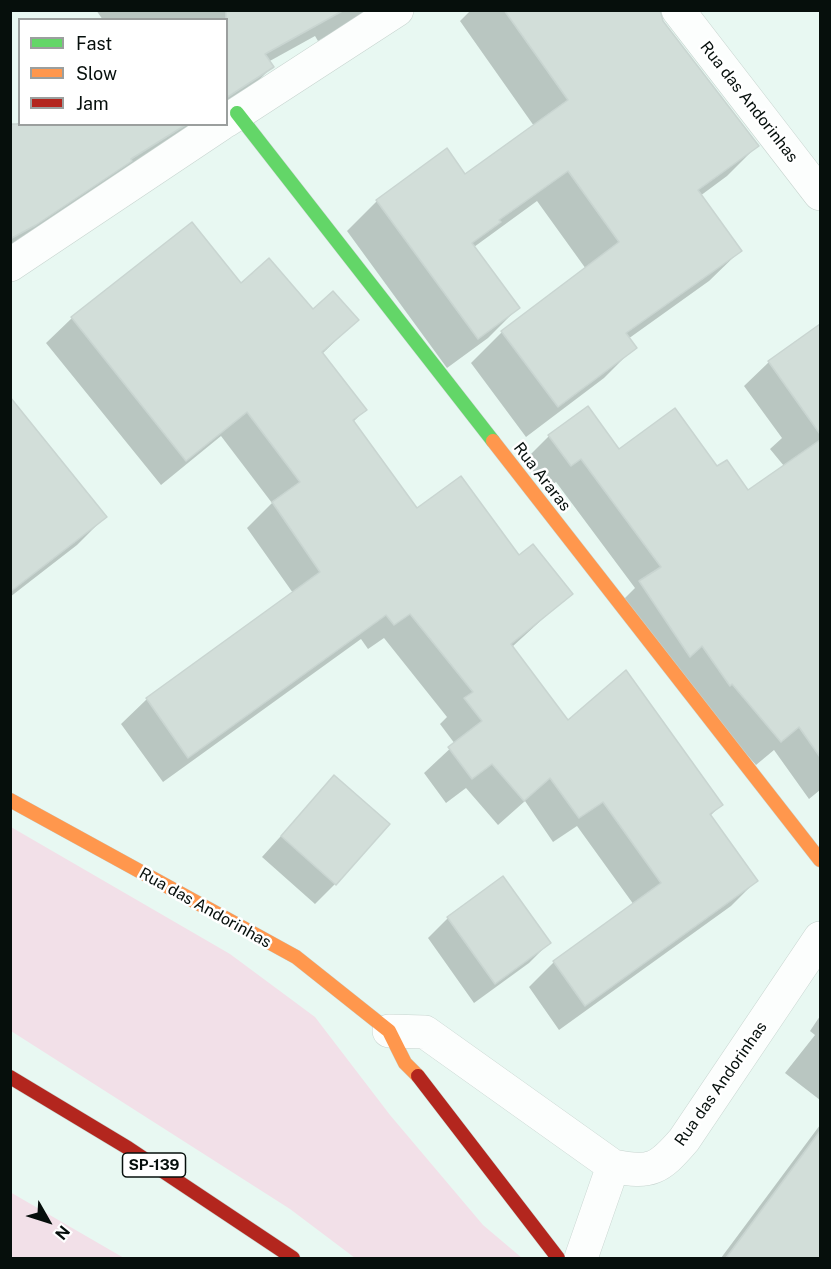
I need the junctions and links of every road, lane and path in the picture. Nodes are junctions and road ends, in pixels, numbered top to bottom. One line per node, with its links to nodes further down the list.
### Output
1 (397, 10): 3 (street)
2 (678, 10): 5 (street, Rua das Andorinhas)
3 (228, 120): 8 (street, Rua Araras)
4 (219, 126): 6 (street)
5 (820, 194)
6 (10, 264)
7 (10, 800): 10 (street, Rua das Andorinhas)
8 (820, 860)
9 (820, 938): 12 (street, Rua das Andorinhas)
10 (389, 1031): 12 (street); 14 (street)
11 (10, 1077): 13 (street, SP-139)
12 (613, 1166): 15 (street)
13 (293, 1258)
14 (558, 1258)
15 (581, 1258)

